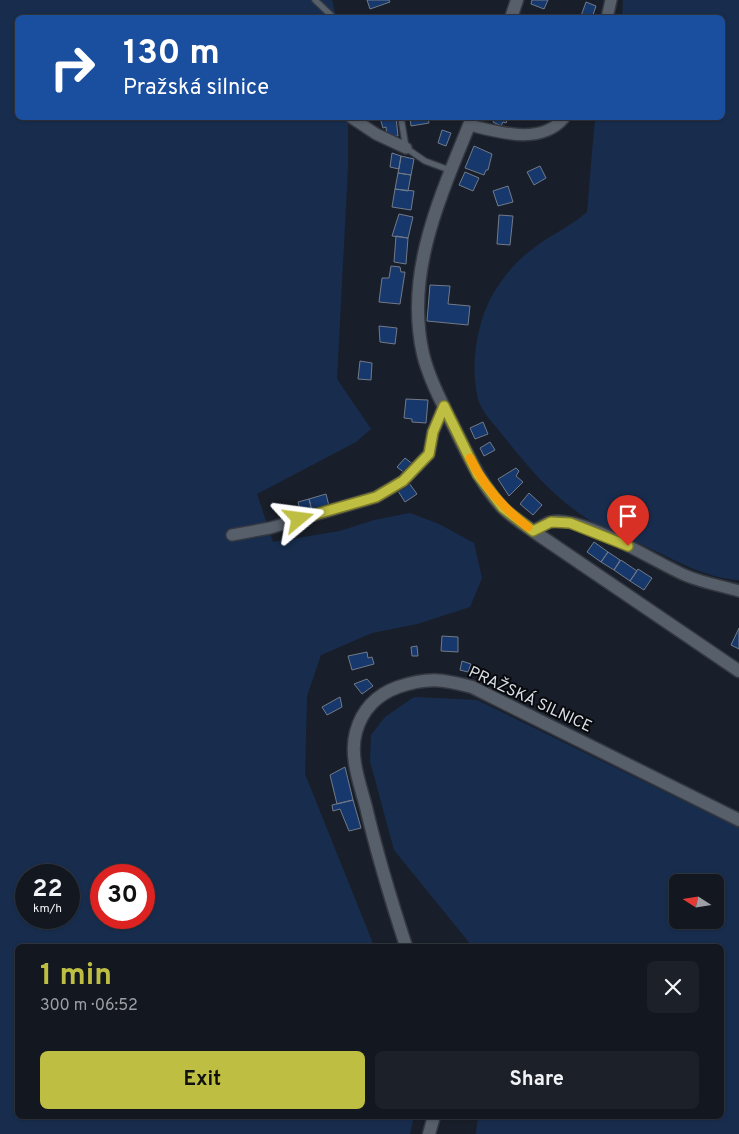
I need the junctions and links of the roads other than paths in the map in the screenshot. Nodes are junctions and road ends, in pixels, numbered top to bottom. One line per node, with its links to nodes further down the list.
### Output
1 (315, 0): 4 (lane)
2 (517, 0): 5 (street)
3 (611, 0): 6 (street)
4 (331, 15)
5 (511, 15)
6 (607, 15)
7 (355, 120): 11 (street)
8 (401, 120): 11 (lane)
9 (562, 120): 10 (street)
10 (470, 121): 12 (street)
11 (406, 148): 12 (lane)
12 (452, 170): 13 (street)
13 (444, 406): 14 (street); 15 (street)
14 (533, 531): 16 (street); 17 (street)
15 (232, 535)
16 (739, 591)
17 (739, 672)
18 (739, 820): 19 (street, PRAŽSKÁ SILNICE)
19 (405, 944)
20 (433, 1119): 21 (street)
21 (429, 1134)

